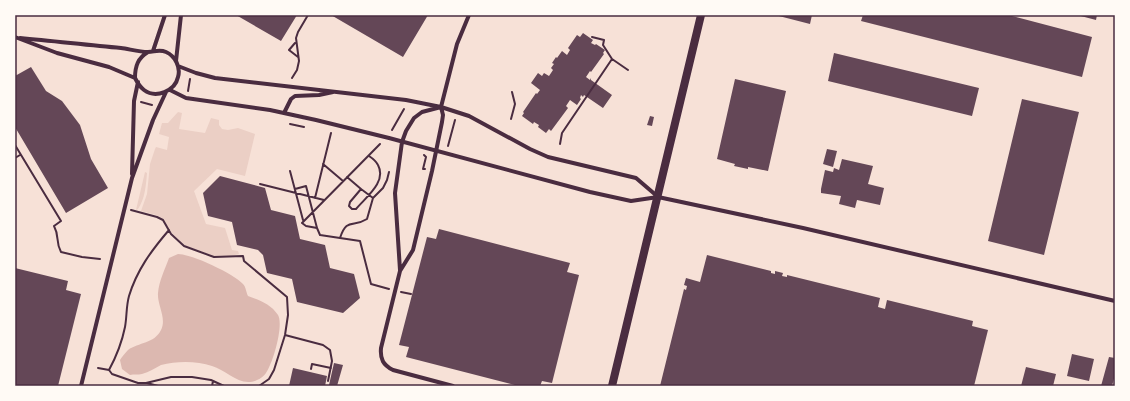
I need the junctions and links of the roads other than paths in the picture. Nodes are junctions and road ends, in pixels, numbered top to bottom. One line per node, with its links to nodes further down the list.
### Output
1 (165, 15): 7 (street)
2 (181, 15): 8 (street)
3 (469, 15): 14 (street)
4 (701, 15): 19 (main road)
5 (15, 37): 6 (street)
6 (20, 38): 7 (street); 10 (street)
7 (150, 51): 8 (street); 10 (street)
8 (176, 61): 9 (street)
9 (178, 66): 12 (street); 13 (street)
10 (135, 78): 11 (street)
11 (138, 82): 12 (street); 18 (street)
12 (168, 91): 15 (street); 18 (street)
13 (337, 91): 14 (street); 15 (street)
14 (441, 107): 16 (street); 17 (street); 19 (street)
15 (284, 113): 16 (street)
16 (402, 142): 17 (street); 20 (street)
17 (435, 151): 19 (street); 20 (street)
18 (132, 178): 22 (street)
19 (658, 197): 21 (street); 24 (main road)
20 (400, 271): 23 (street)
21 (1115, 301)
22 (81, 386)
23 (453, 386)
24 (612, 386)

